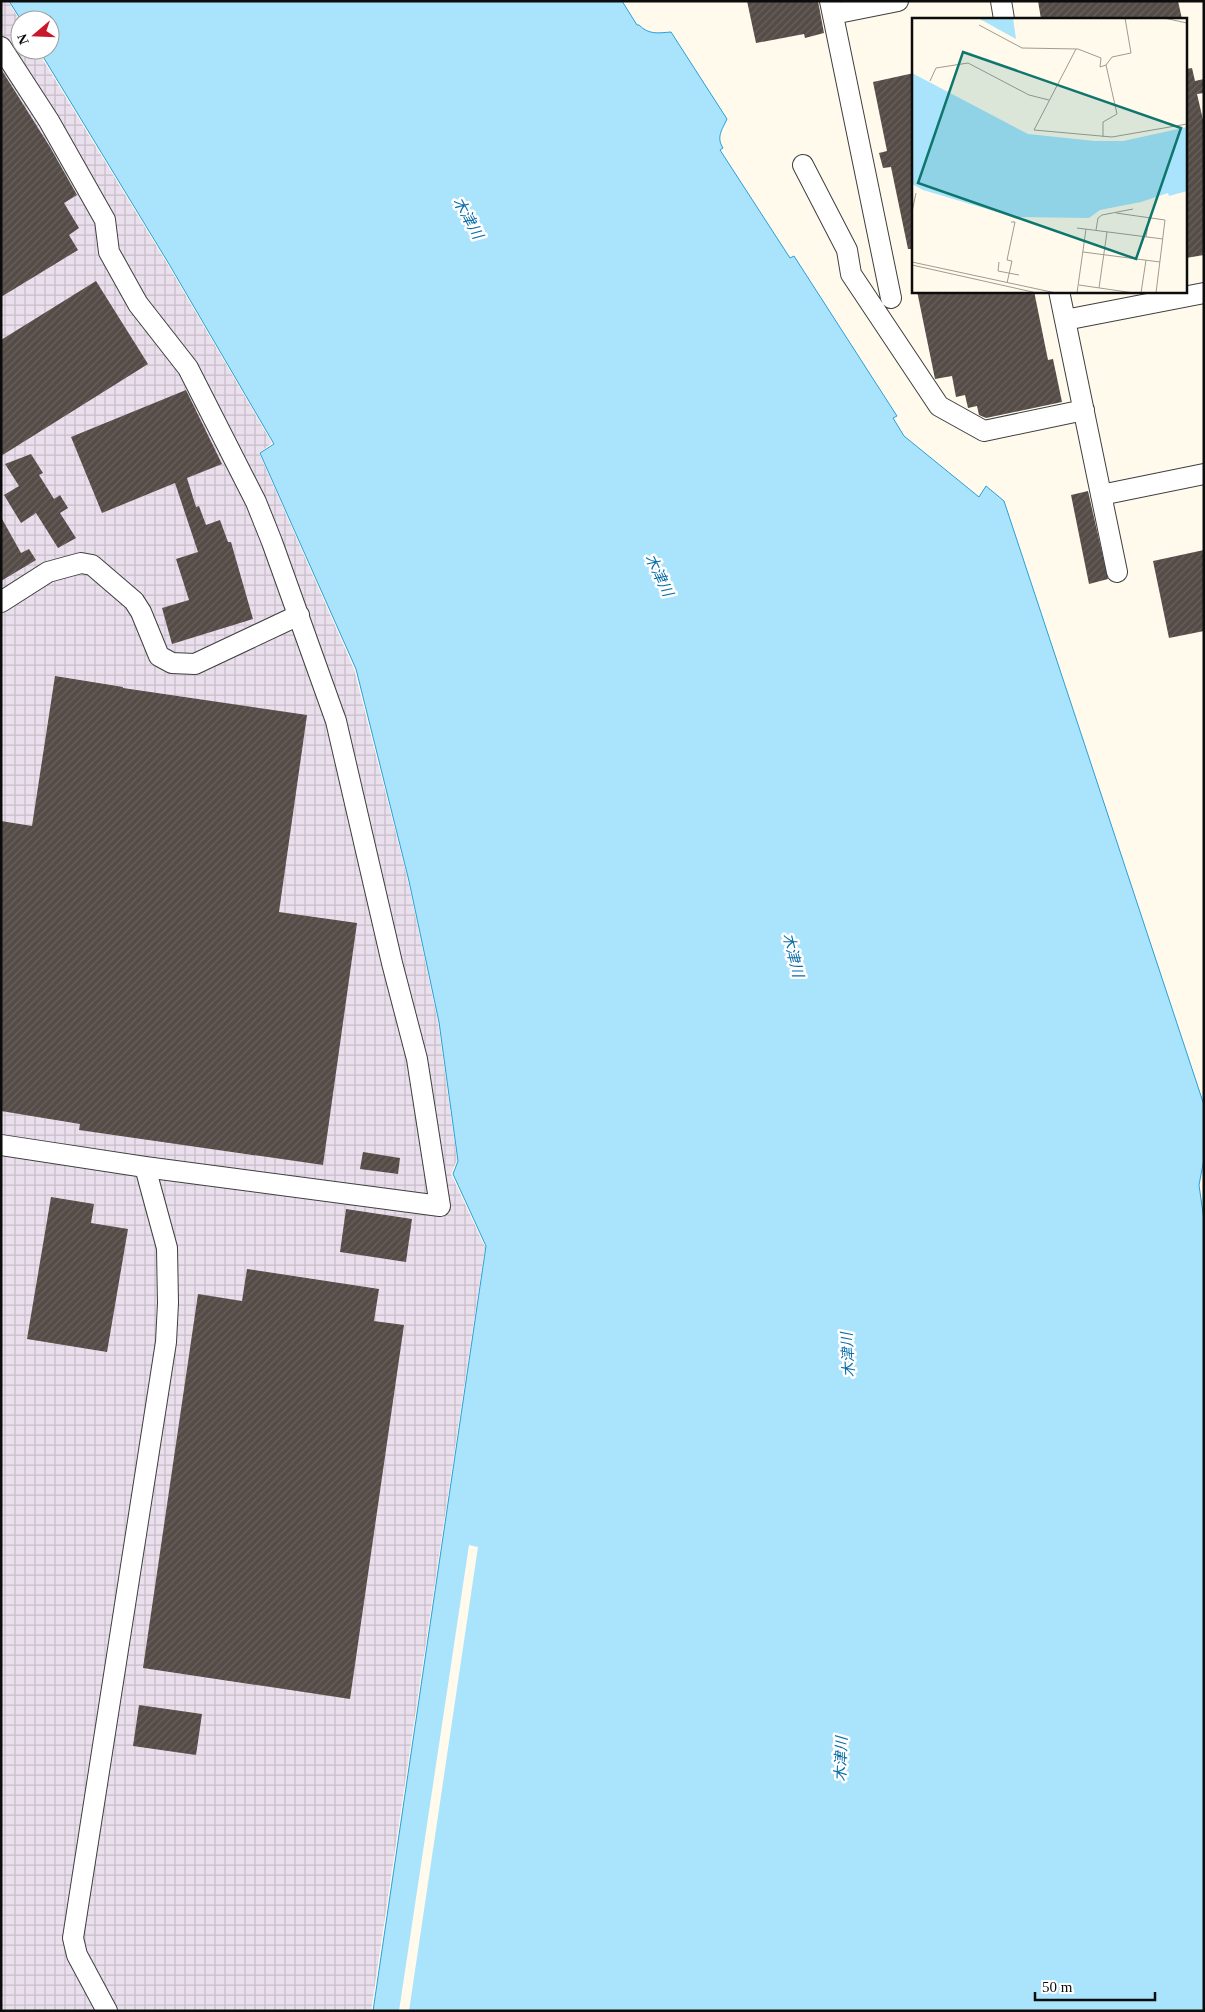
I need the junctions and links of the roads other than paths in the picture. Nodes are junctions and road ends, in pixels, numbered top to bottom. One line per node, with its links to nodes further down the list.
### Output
1 (898, 1): 3 (lane)
2 (1001, 1): 4 (lane)
3 (832, 8): 9 (lane)
4 (1004, 18)
5 (1, 47): 16 (lane)
6 (803, 165): 11 (lane)
7 (1060, 292): 10 (lane)
8 (1204, 293): 10 (lane)
9 (891, 298)
10 (1065, 320): 11 (lane)
11 (1084, 410): 13 (lane)
12 (1204, 474): 13 (lane)
13 (1101, 495): 14 (lane)
14 (1117, 572)
15 (1, 602): 16 (lane)
16 (299, 615): 18 (lane)
17 (1, 1145): 18 (lane)
18 (145, 1167): 19 (lane)
19 (107, 2011)

